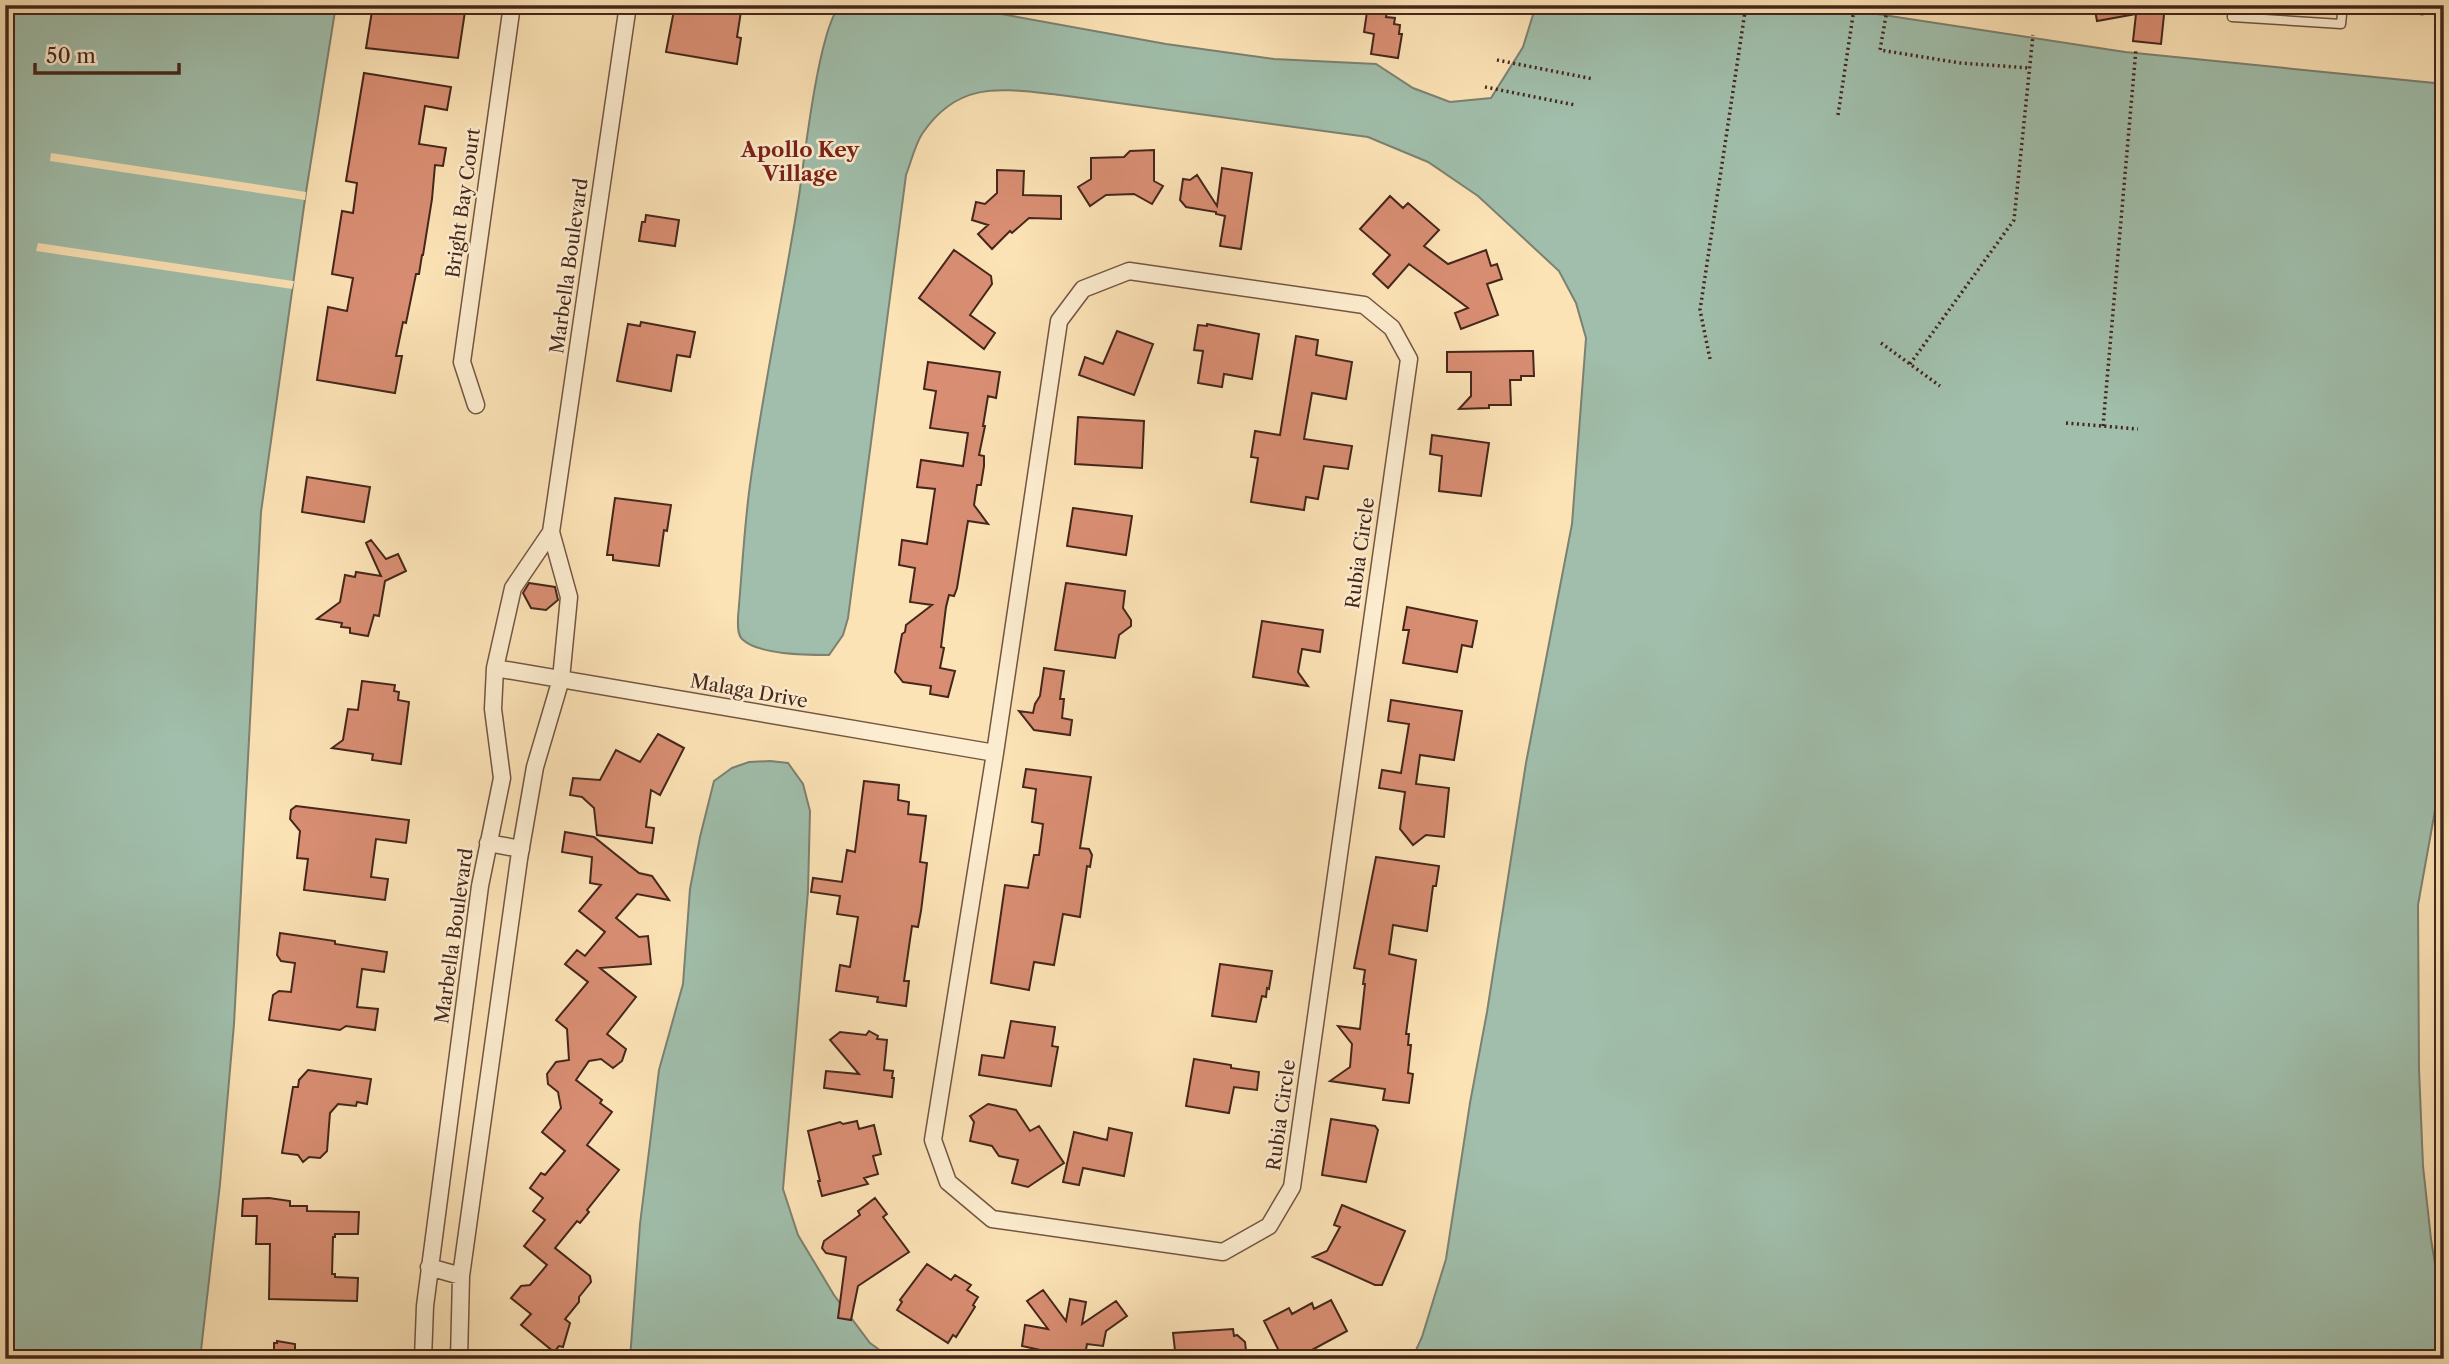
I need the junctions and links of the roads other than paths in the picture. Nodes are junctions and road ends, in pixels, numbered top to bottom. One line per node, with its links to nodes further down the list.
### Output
1 (512, 5): 5 (street, Bright Bay Court)
2 (628, 5): 6 (street, Marbella Boulevard)
3 (2233, 5): 4 (lane)
4 (2343, 5)
5 (476, 405)
6 (551, 532): 7 (street, Marbella Boulevard); 8 (street, Marbella Boulevard)
7 (495, 668): 8 (street, Malaga Drive); 10 (street, Marbella Boulevard)
8 (561, 679): 9 (street, Malaga Drive); 11 (street, Marbella Boulevard)
9 (995, 753): 9 (street, Rubia Circle)
10 (488, 843): 11 (street); 12 (street, Marbella Boulevard)
11 (521, 849): 13 (street, Marbella Boulevard)
12 (429, 1267): 13 (street); 14 (street, Marbella Boulevard)
13 (461, 1276): 15 (street, Marbella Boulevard)
14 (423, 1359)
15 (459, 1359)

